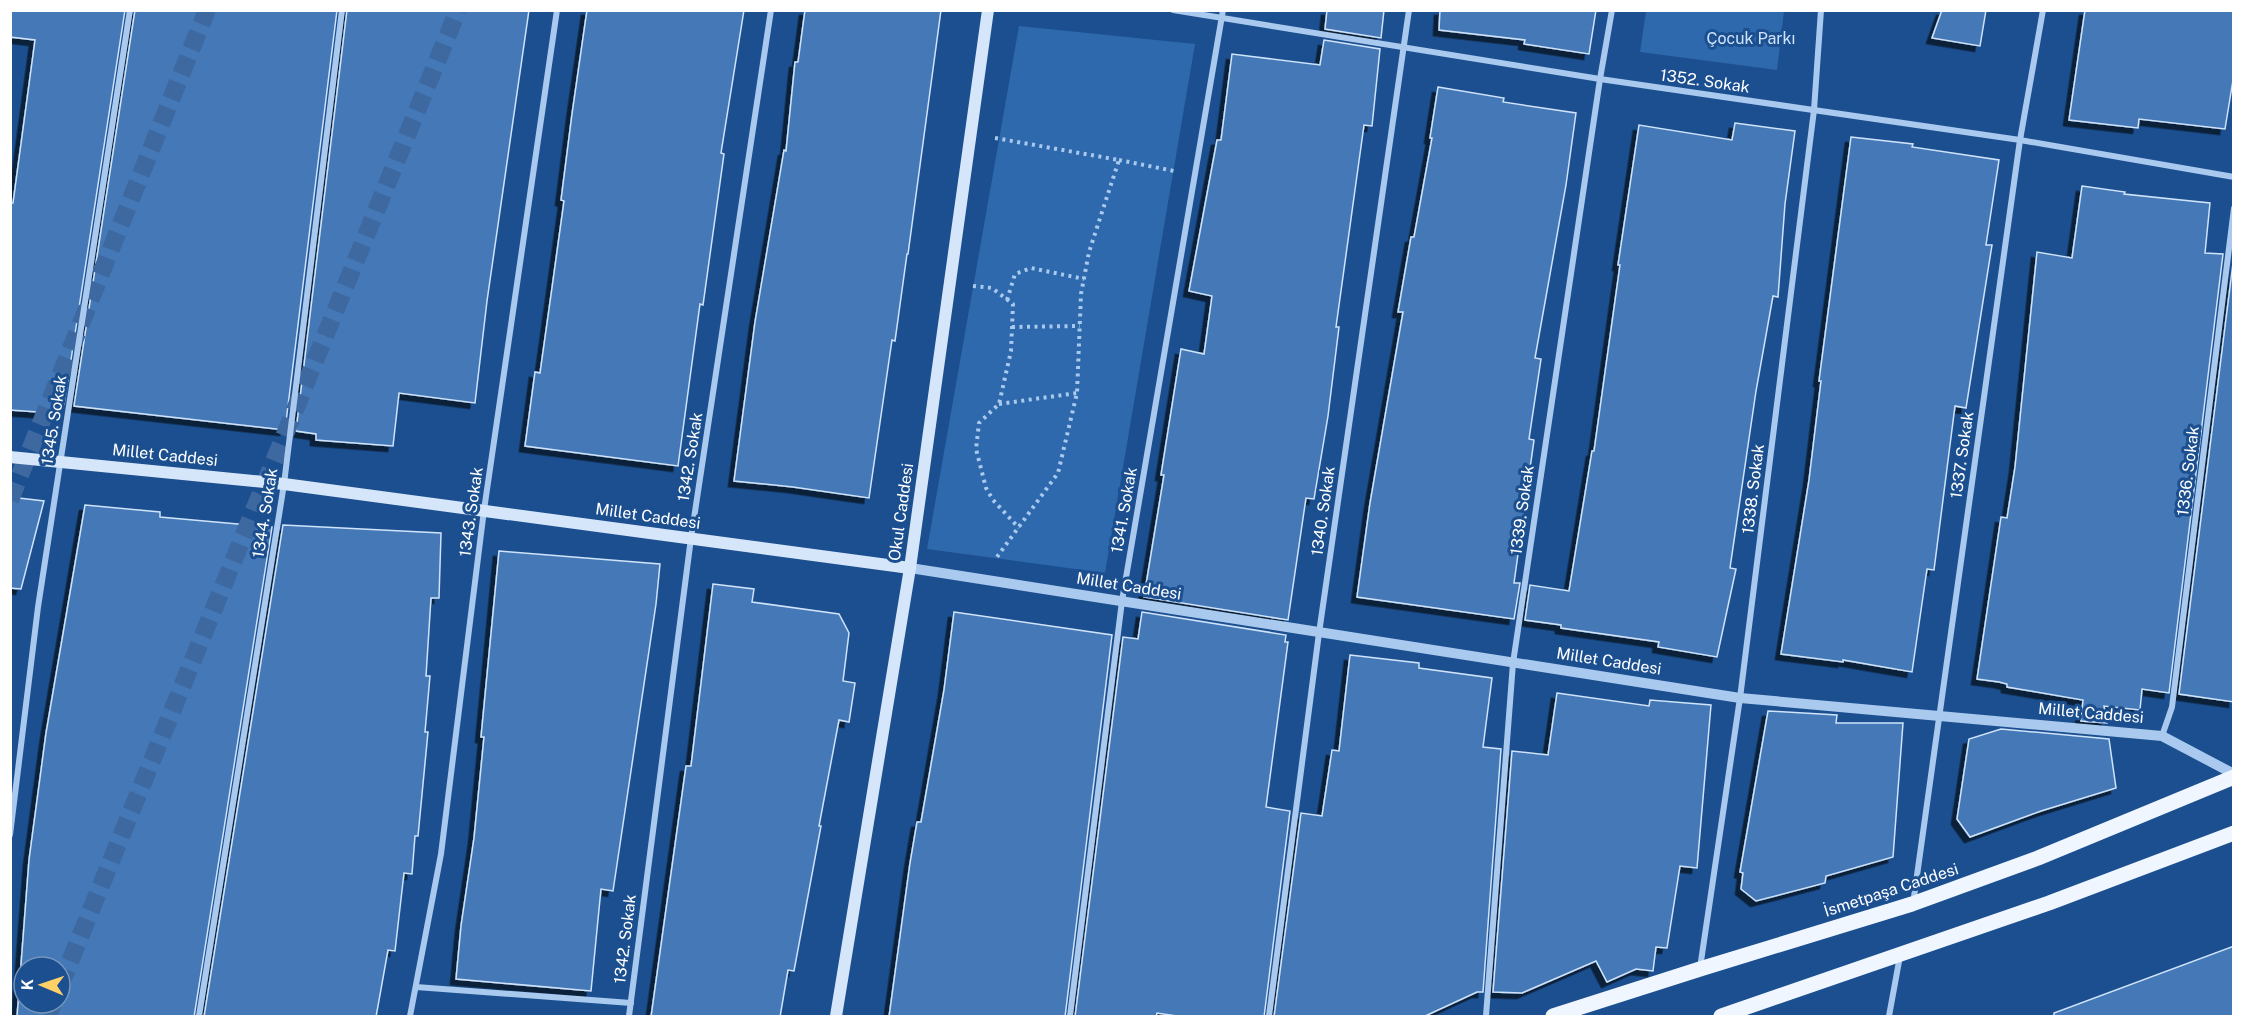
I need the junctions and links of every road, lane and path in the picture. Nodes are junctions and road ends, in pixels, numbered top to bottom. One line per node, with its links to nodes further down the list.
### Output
1 (130, 10): 30 (street, 1345. Sokak)
2 (342, 10): 31 (street, 1344. Sokak)
3 (557, 10): 32 (street, 1343. Sokak)
4 (771, 10): 34 (street, 1342. Sokak)
5 (988, 10): 16 (main road, Okul Caddesi)
6 (1173, 10): 12 (street, 1352. Sokak)
7 (1223, 10): 12 (street, 1341. Sokak)
8 (1409, 10): 13 (street, 1340. Sokak)
9 (1612, 10): 14 (street, 1339. Sokak)
10 (1821, 10): 15 (street, 1338. Sokak)
11 (2043, 10): 17 (street, 1337. Sokak)
12 (1222, 19): 13 (street, 1352. Sokak); 19 (street, 1341. Sokak)
13 (1403, 48): 14 (street, 1352. Sokak); 38 (street, 1340. Sokak)
14 (1600, 79): 15 (street, 1352. Sokak); 39 (street, 1339. Sokak)
15 (1814, 110): 17 (street, 1352. Sokak); 40 (street, 1338. Sokak)
16 (971, 133): 18 (path); 23 (main road, Okul Caddesi)
17 (2020, 140): 20 (street, 1352. Sokak); 41 (street, 1337. Sokak)
18 (1119, 160): 19 (path); 22 (path)
19 (1196, 175): 37 (street, 1341. Sokak)
20 (2234, 177)
21 (2234, 208): 42 (street, 1336. Sokak)
22 (1084, 279): 24 (path); 25 (path)
23 (950, 285): 24 (path); 35 (main road, Okul Caddesi)
24 (1007, 300): 26 (path)
25 (1080, 326): 26 (path); 27 (path)
26 (1012, 327): 28 (path)
27 (1077, 393): 28 (path); 33 (path)
28 (999, 404): 33 (path)
29 (10, 457): 30 (main road, Millet Caddesi)
30 (62, 462): 31 (main road, Millet Caddesi); 45 (street, 1345. Sokak)
31 (284, 484): 32 (main road, Millet Caddesi); 51 (street, 1344. Sokak)
32 (484, 510): 34 (main road, Millet Caddesi); 49 (street, 1343. Sokak)
33 (1019, 528): 36 (path)
34 (692, 538): 35 (main road, Millet Caddesi); 50 (street, 1342. Sokak)
35 (910, 568): 36 (street, Millet Caddesi); 54 (main road, Okul Caddesi)
36 (980, 579): 37 (street, Millet Caddesi)
37 (1122, 601): 38 (street, Millet Caddesi); 55 (street, 1341. Sokak)
38 (1319, 633): 39 (street, Millet Caddesi); 56 (street, 1340. Sokak)
39 (1513, 663): 40 (street, Millet Caddesi); 57 (street, 1339. Sokak)
40 (1740, 698): 41 (street, Millet Caddesi); 48 (street, 1338. Sokak)
41 (1938, 717): 42 (street, Millet Caddesi); 46 (street, 1337. Sokak)
42 (2162, 736): 43 (street, Millet Caddesi)
43 (2234, 776): 46 (main road, İsmetpaşa Caddesi)
44 (2234, 833): 47 (main road)
45 (10, 835)
46 (1912, 904): 48 (main road, İsmetpaşa Caddesi)
47 (1900, 956): 59 (main road); 60 (street)
48 (1700, 969): 58 (main road, İsmetpaşa Caddesi)
49 (416, 987): 50 (street); 52 (street, 1343. Sokak)
50 (631, 1003): 53 (street, 1342. Sokak)
51 (199, 1017)
52 (410, 1017)
53 (629, 1017)
54 (836, 1017)
55 (1070, 1017)
56 (1269, 1017)
57 (1486, 1017)
58 (1553, 1017)
59 (1721, 1017)
60 (1889, 1017)

